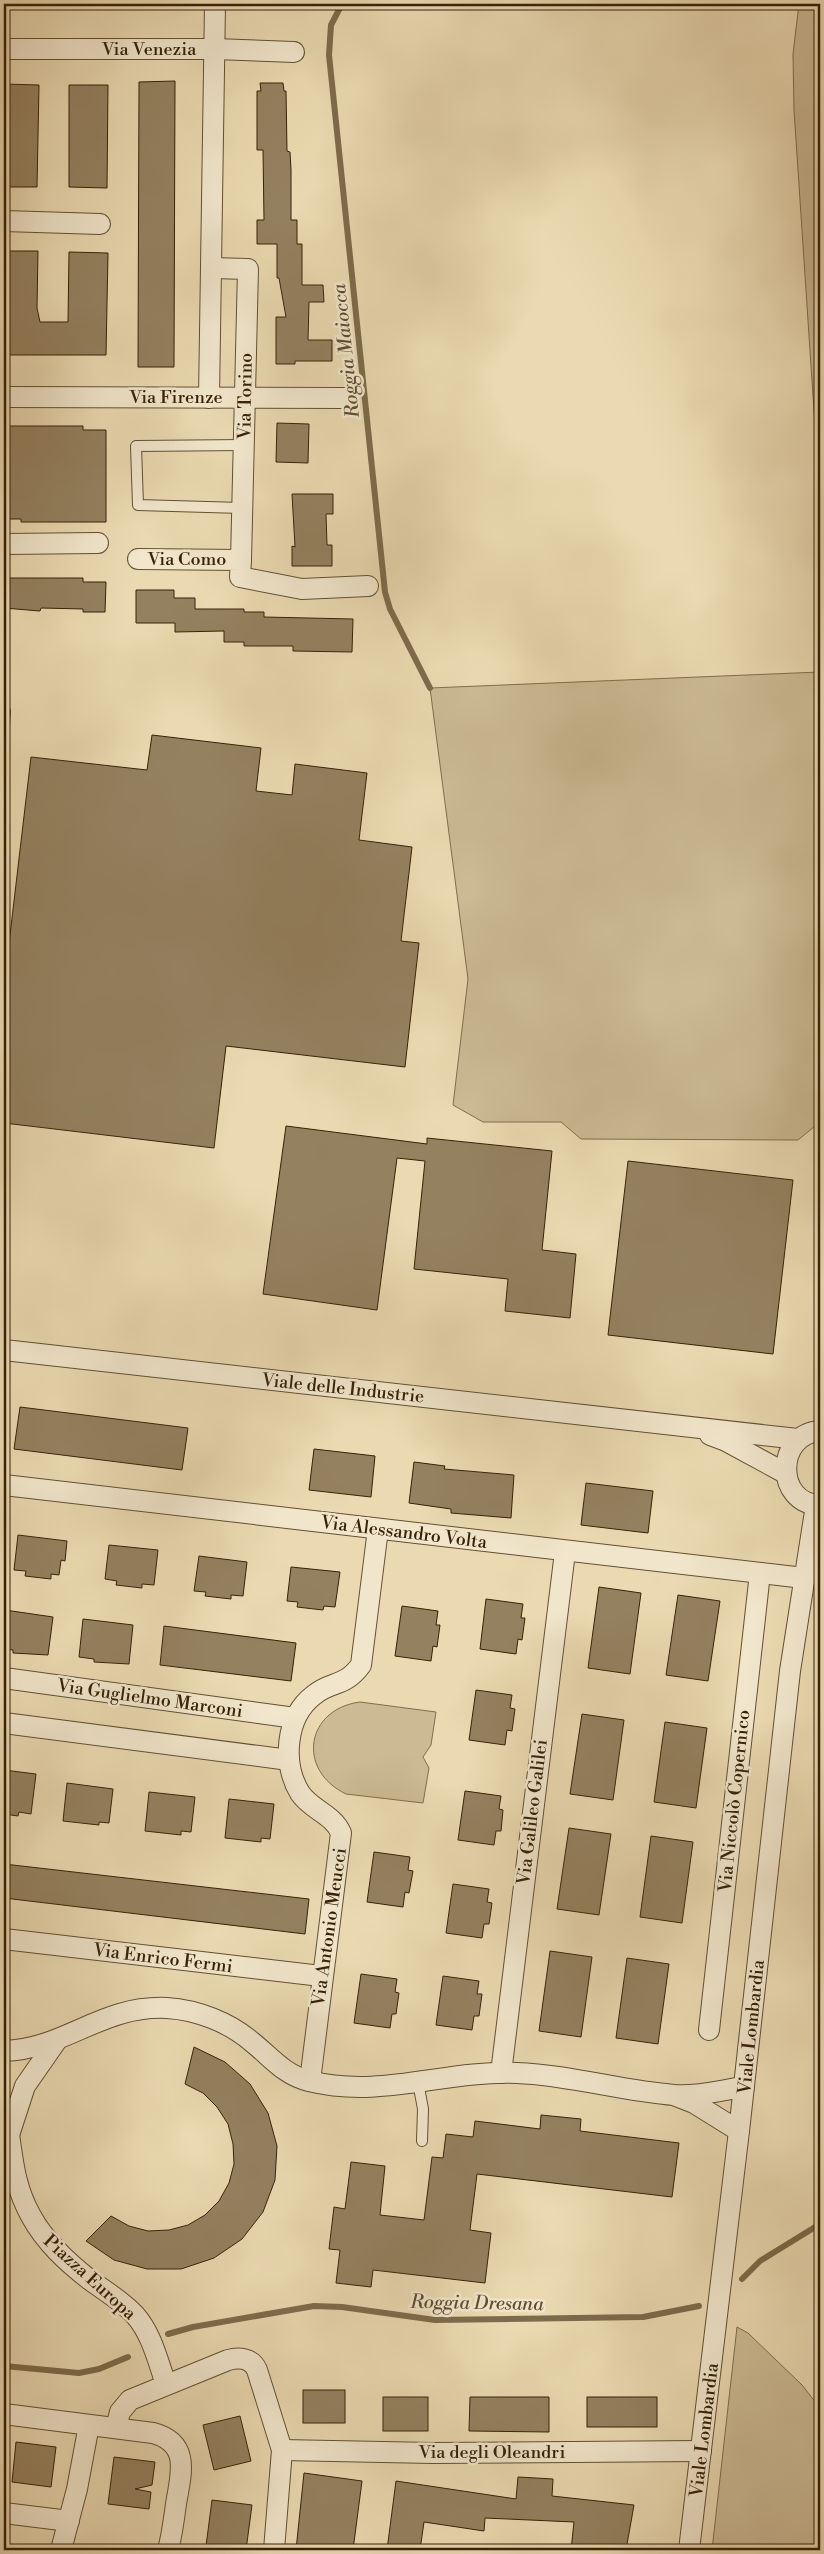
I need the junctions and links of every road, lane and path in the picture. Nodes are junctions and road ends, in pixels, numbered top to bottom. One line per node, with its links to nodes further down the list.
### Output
1 (215, 4): 3 (street, Via Torino)
2 (4, 49): 3 (street, Via Venezia)
3 (214, 49): 4 (street, Via Venezia); 7 (street, Via Torino)
4 (294, 52)
5 (4, 221): 6 (street)
6 (100, 224)
7 (212, 268): 9 (street, Via Torino); 10 (street, Via Torino)
8 (4, 397): 9 (street, Via Firenze)
9 (209, 398): 10 (street, Via Firenze)
10 (244, 398): 11 (street, Via Firenze); 12 (street, Via Torino)
11 (348, 398)
12 (244, 446): 13 (street, Via Torino); 13 (lane)
13 (242, 508): 17 (street, Via Torino)
14 (98, 543): 15 (street)
15 (4, 544)
16 (138, 559): 17 (street, Via Como)
17 (241, 560): 18 (street, Via Como)
18 (368, 586)
19 (5, 711): 20 (lane)
20 (4, 725)
21 (4, 1350): 22 (street, Viale delle Industrie)
22 (682, 1426): 24 (street, Viale delle Industrie); 25 (street, Viale delle Industrie)
23 (820, 1431): 24 (street)
24 (798, 1439): 25 (street)
25 (785, 1472): 27 (street, Viale Lombardia)
26 (4, 1485): 28 (street, Via Alessandro Volta)
27 (818, 1505): 31 (street, Viale Lombardia)
28 (378, 1529): 29 (street, Via Alessandro Volta); 33 (street, Via Antonio Meucci)
29 (565, 1552): 30 (street, Via Alessandro Volta); 41 (street, Via Galileo Galilei)
30 (760, 1573): 31 (street, Via Alessandro Volta); 38 (street, Via Niccolò Copernico)
31 (804, 1578): 44 (street, Viale Lombardia)
32 (4, 1678): 33 (street, Via Guglielmo Marconi)
33 (295, 1718): 35 (street, Via Antonio Meucci)
34 (4, 1723): 35 (street)
35 (289, 1760): 37 (street, Via Antonio Meucci)
36 (4, 1939): 37 (street, Via Enrico Fermi)
37 (321, 1976): 42 (street, Via Antonio Meucci)
38 (709, 2030)
39 (57, 2040): 40 (street); 42 (street); 48 (street)
40 (4, 2051)
41 (501, 2073): 43 (street); 45 (street)
42 (310, 2081): 43 (street)
43 (418, 2082): 49 (lane)
44 (744, 2087): 45 (street); 47 (street, Viale Lombardia)
45 (674, 2095): 47 (street)
46 (4, 2106): 48 (street, Piazza Europa)
47 (739, 2131): 55 (street, Viale Lombardia)
48 (8, 2141): 50 (street, Piazza Europa)
49 (422, 2141)
50 (166, 2384): 53 (street); 54 (street)
51 (4, 2414): 52 (street)
52 (89, 2425): 53 (street); 57 (street)
53 (116, 2428): 59 (street)
54 (282, 2450): 55 (street, Via degli Oleandri); 60 (street)
55 (701, 2451): 61 (street, Viale Lombardia)
56 (4, 2513): 57 (street)
57 (69, 2521): 58 (street)
58 (61, 2550)
59 (168, 2550)
60 (274, 2550)
61 (689, 2550)

